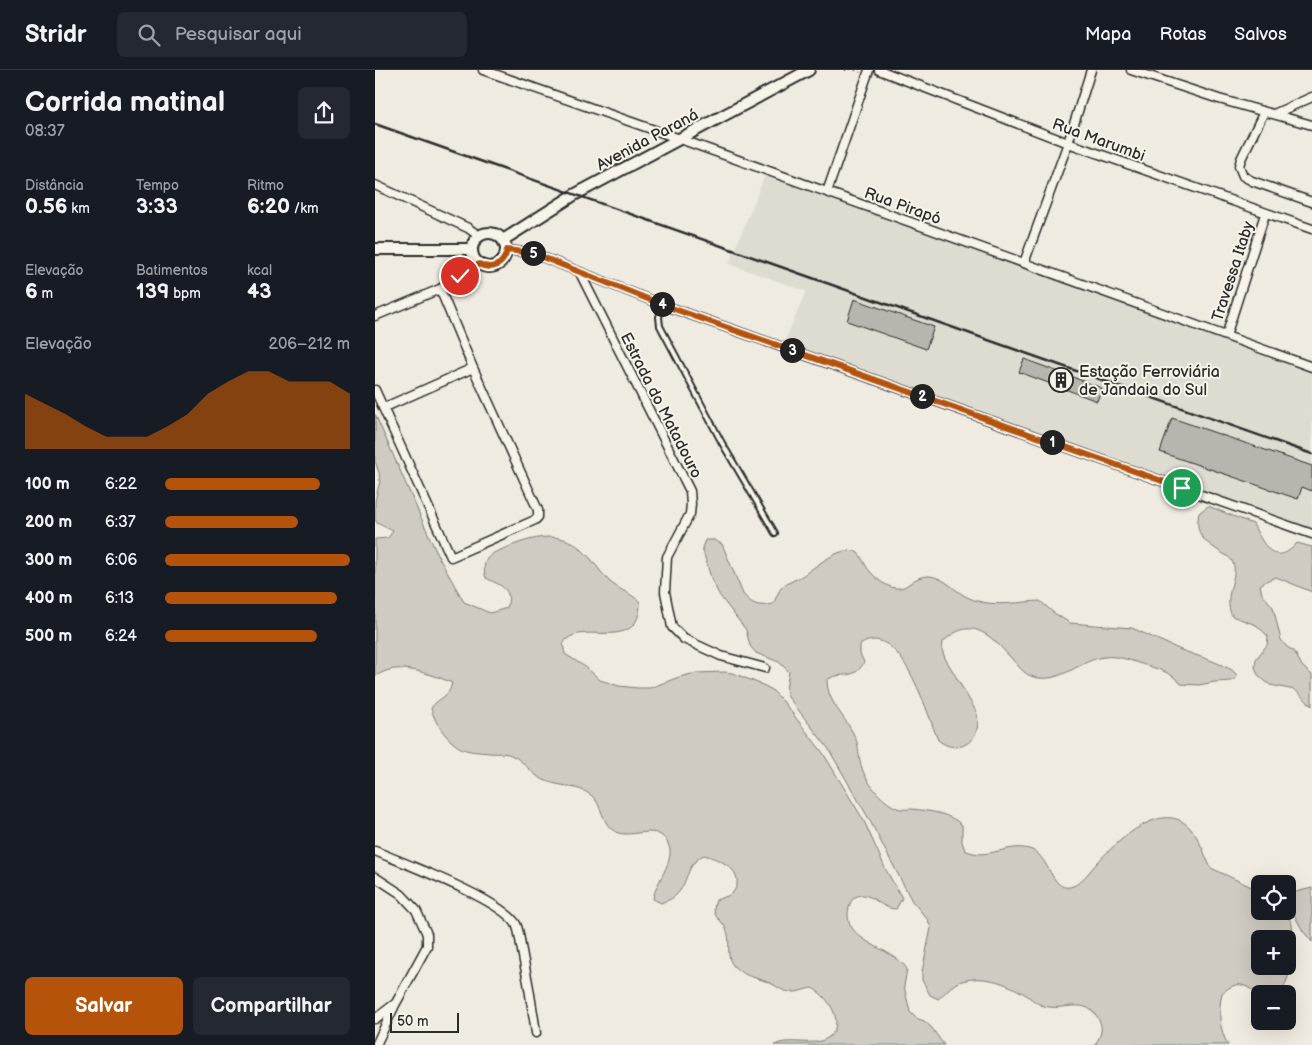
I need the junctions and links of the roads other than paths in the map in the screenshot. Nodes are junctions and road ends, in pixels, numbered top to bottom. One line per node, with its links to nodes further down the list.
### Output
1 (483, 70): 11 (street, Rua Pirapó)
2 (809, 70): 11 (street, Avenida Paraná)
3 (869, 70): 14 (street)
4 (879, 70): 12 (street, Rua Marumbi)
5 (1091, 70): 12 (street)
6 (1131, 70): 8 (street)
7 (1312, 97): 9 (street)
8 (1264, 112): 9 (street); 15 (street)
9 (1274, 114): 10 (street)
10 (1312, 126)
11 (680, 139): 14 (street, Rua Pirapó); 19 (street, Avenida Paraná)
12 (1068, 143): 16 (street, Rua Marumbi); 22 (street)
13 (375, 185): 18 (street)
14 (827, 192): 22 (street, Rua Pirapó)
15 (1312, 202)
16 (1265, 214): 17 (street, Rua Marumbi); 28 (street, Travessa Itaby)
17 (1312, 229)
18 (479, 236): 19 (street); 21 (street)
19 (505, 245): 23 (street); 24 (street)
20 (375, 249): 21 (street)
21 (472, 249): 23 (street)
22 (1023, 263): 28 (street, Rua Pirapó)
23 (479, 264): 25 (street)
24 (580, 273): 26 (street); 35 (street, Estrada do Matadouro)
25 (440, 288): 27 (street); 29 (street)
26 (663, 305): 33 (lane); 34 (street)
27 (375, 316)
28 (1226, 336): 30 (street, Rua Pirapó)
29 (473, 368): 32 (street); 32 (street)
30 (1312, 368)
31 (375, 390): 32 (street)
32 (383, 408)
33 (775, 533)
34 (1312, 534)
35 (765, 668)
36 (375, 851): 40 (street)
37 (375, 877): 38 (street)
38 (396, 1003): 39 (street); 41 (street)
39 (375, 1019)
40 (536, 1033)
41 (376, 1045)

